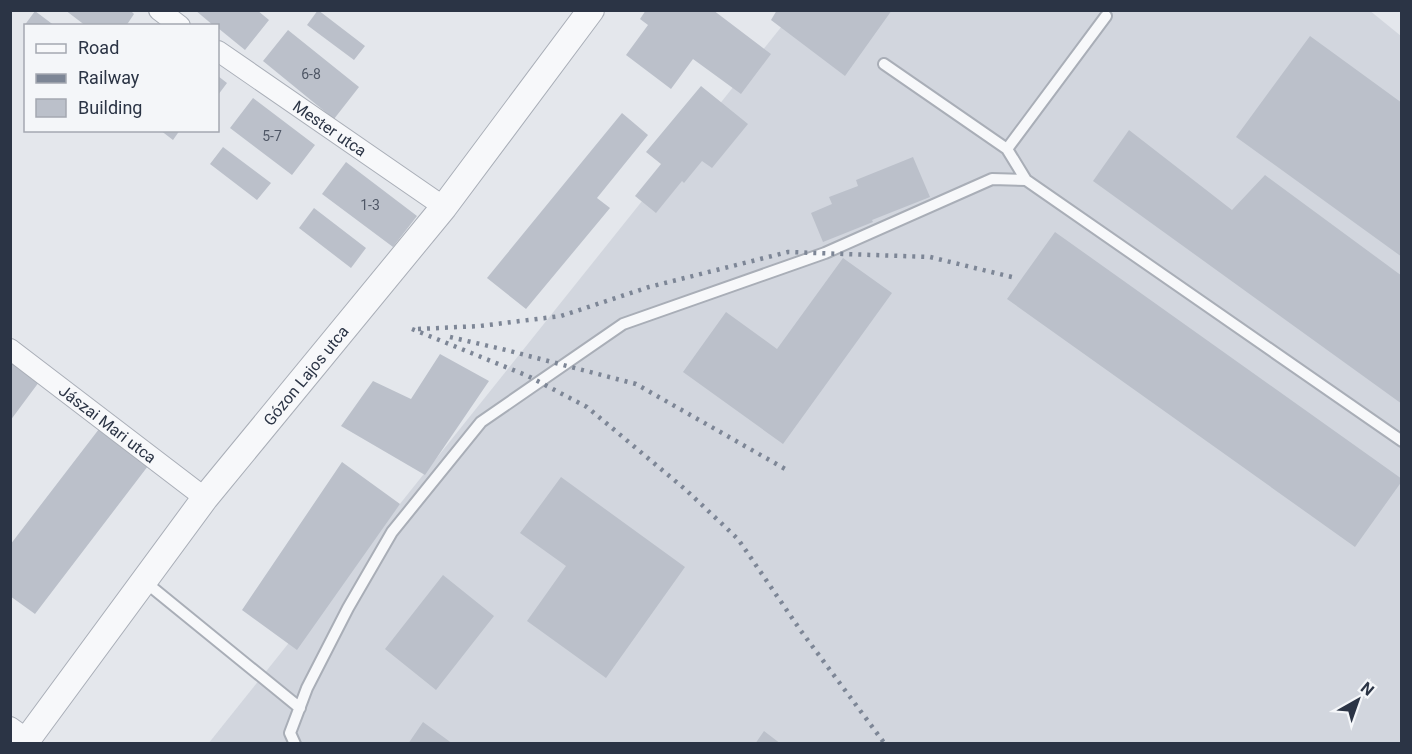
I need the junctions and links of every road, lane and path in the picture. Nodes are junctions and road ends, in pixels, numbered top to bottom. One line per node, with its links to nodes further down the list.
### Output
1 (159, 10): 4 (street)
2 (591, 10): 9 (street, Gózon Lajos utca)
3 (1106, 16): 7 (lane)
4 (177, 24)
5 (219, 52): 9 (street, Mester utca)
6 (884, 64): 7 (lane)
7 (1007, 149): 8 (lane)
8 (1026, 180): 11 (lane); 14 (lane)
9 (444, 207): 12 (street, Gózon Lajos utca)
10 (10, 349): 12 (street, Jászai Mari utca)
11 (1401, 441)
12 (205, 498): 13 (street, Gózon Lajos utca)
13 (144, 581): 14 (lane); 15 (street, Gózon Lajos utca)
14 (300, 708): 16 (lane)
15 (20, 737)
16 (295, 744)

